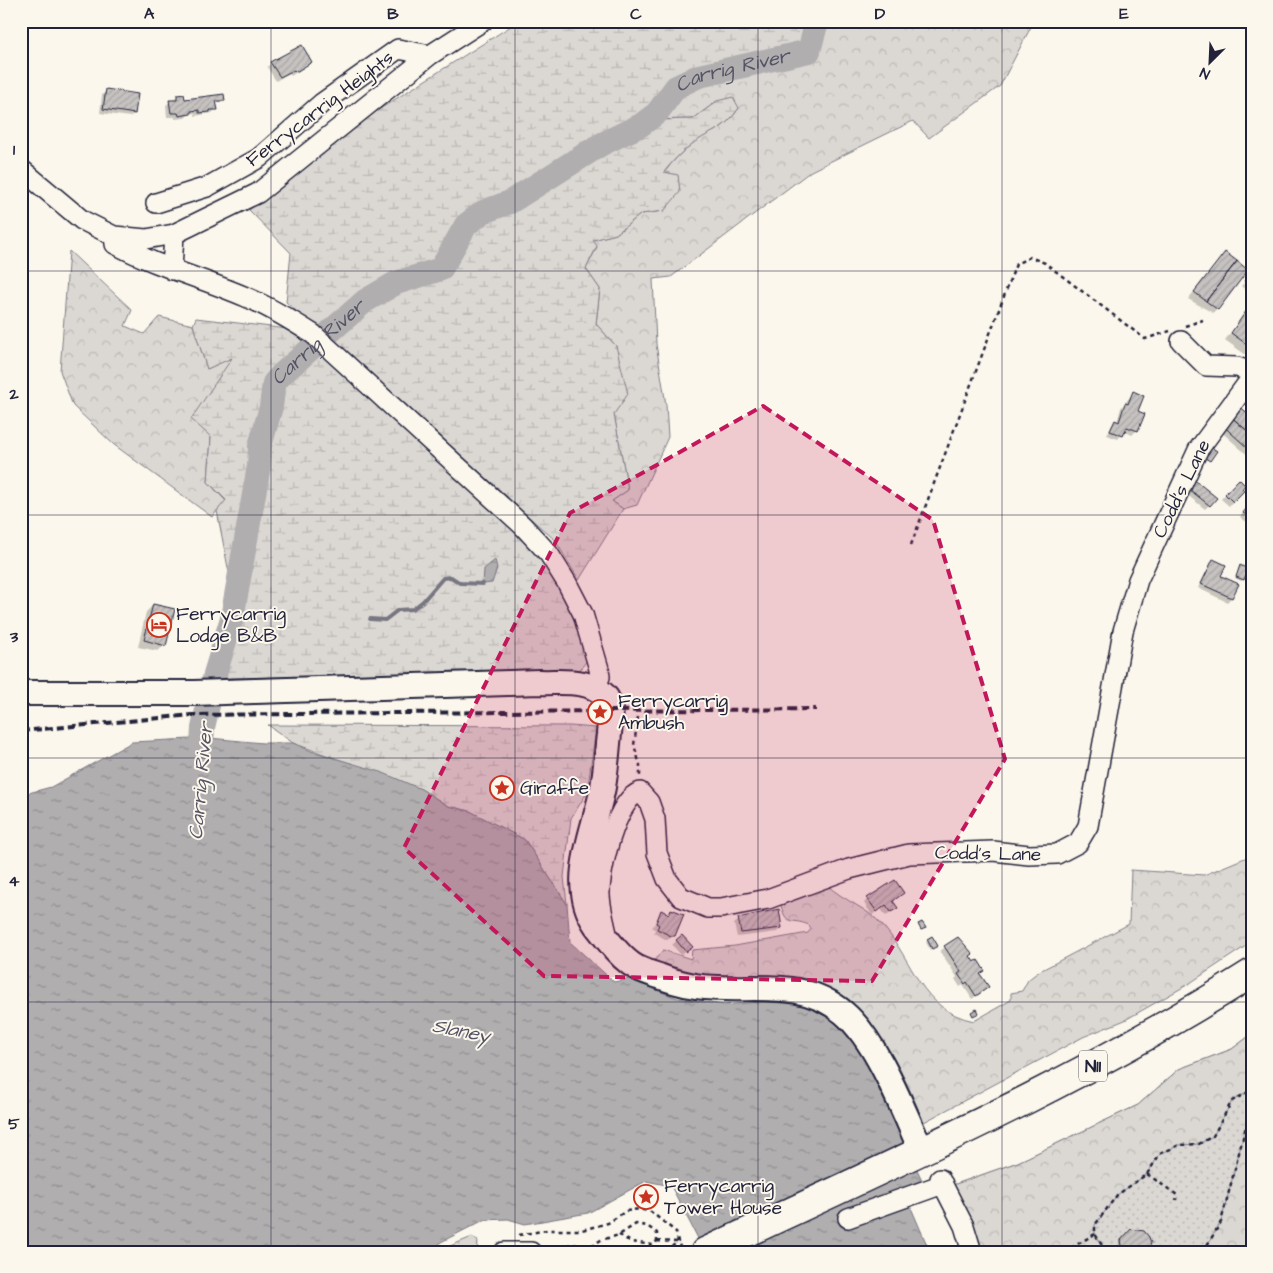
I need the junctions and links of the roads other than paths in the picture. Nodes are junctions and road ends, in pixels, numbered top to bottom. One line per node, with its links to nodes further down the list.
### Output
1 (483, 21): 2 (street)
2 (430, 55): 4 (street, Ferrycarrig Heights); 5 (street)
3 (21, 170): 6 (street)
4 (156, 203)
5 (174, 234): 6 (street); 7 (street)
6 (114, 236): 7 (street)
7 (172, 270): 11 (street)
8 (1178, 333): 9 (street)
9 (1252, 372)
10 (1252, 377): 13 (street, Codd's Lane)
11 (595, 688): 12 (main road); 13 (main road)
12 (21, 693)
13 (608, 942): 15 (main road)
14 (1252, 973): 15 (highway, N11)
15 (916, 1153): 19 (highway, N11)
16 (848, 1218): 20 (street)
17 (505, 1251): 18 (street)
18 (531, 1252)
19 (705, 1252)
20 (972, 1252)

